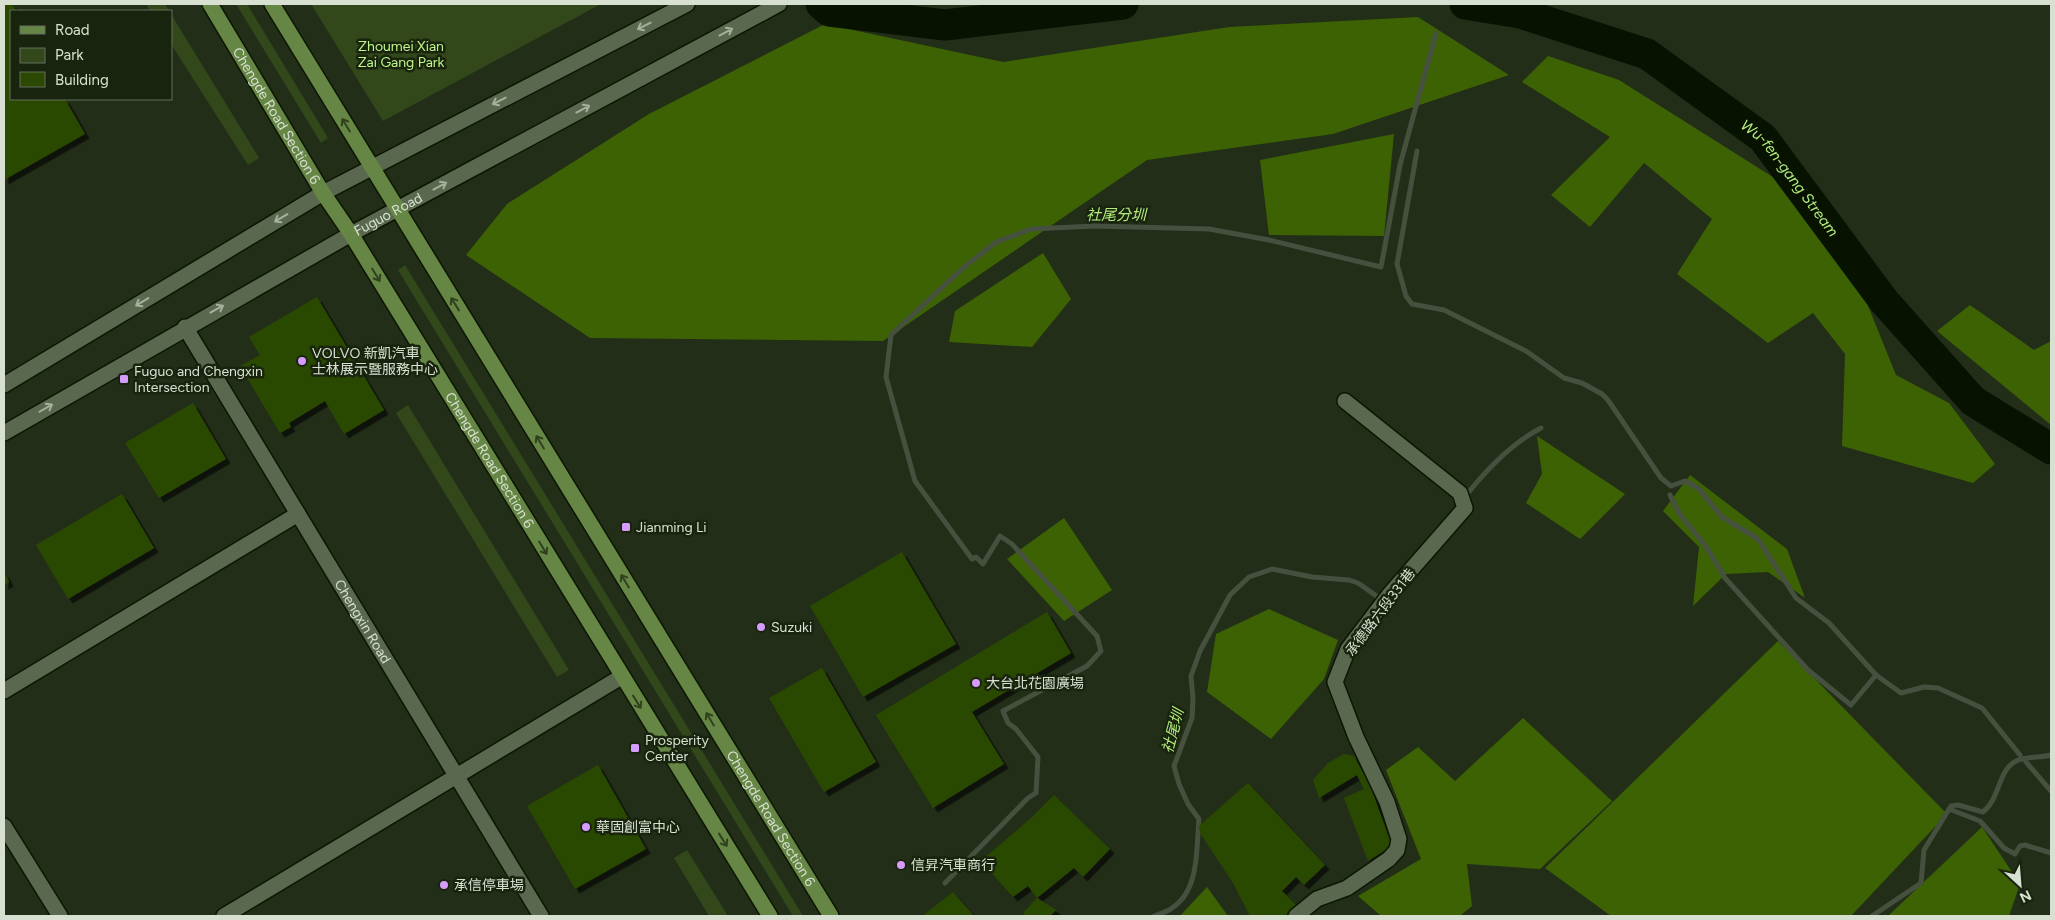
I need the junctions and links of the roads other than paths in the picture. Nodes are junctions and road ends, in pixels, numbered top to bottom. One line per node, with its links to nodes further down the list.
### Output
1 (210, 4): 6 (main road, Chengde Road Section 6)
2 (272, 4): 5 (main road, Chengde Road Section 6, one-way to 2)
3 (687, 4): 5 (street, one-way to 5)
4 (779, 4): 7 (street, Fuguo Road, one-way to 4)
5 (372, 166): 6 (street); 7 (main road, Chengde Road Section 6)
6 (323, 193): 8 (main road, Chengde Road Section 6); 10 (street, one-way to 10)
7 (397, 209): 8 (street, Fuguo Road); 22 (main road, Chengde Road Section 6, one-way to 7)
8 (351, 234): 9 (street, Fuguo Road, one-way to 8); 14 (main road, Chengde Road Section 6, one-way to 14)
9 (185, 327): 12 (street, Fuguo Road, one-way to 9); 13 (street, Chengxin Road)
10 (4, 385)
11 (1345, 401): 23 (street, 承德路六段331巷)
12 (4, 432)
13 (298, 514): 15 (street); 16 (street, Chengxin Road)
14 (621, 676): 16 (street); 21 (main road, Chengde Road Section 6, one-way to 21)
15 (4, 691)
16 (457, 776): 19 (street); 20 (street, Chengxin Road)
17 (4, 826): 18 (street)
18 (60, 916)
19 (224, 916)
20 (541, 916)
21 (770, 916)
22 (830, 916)
23 (1296, 916)

